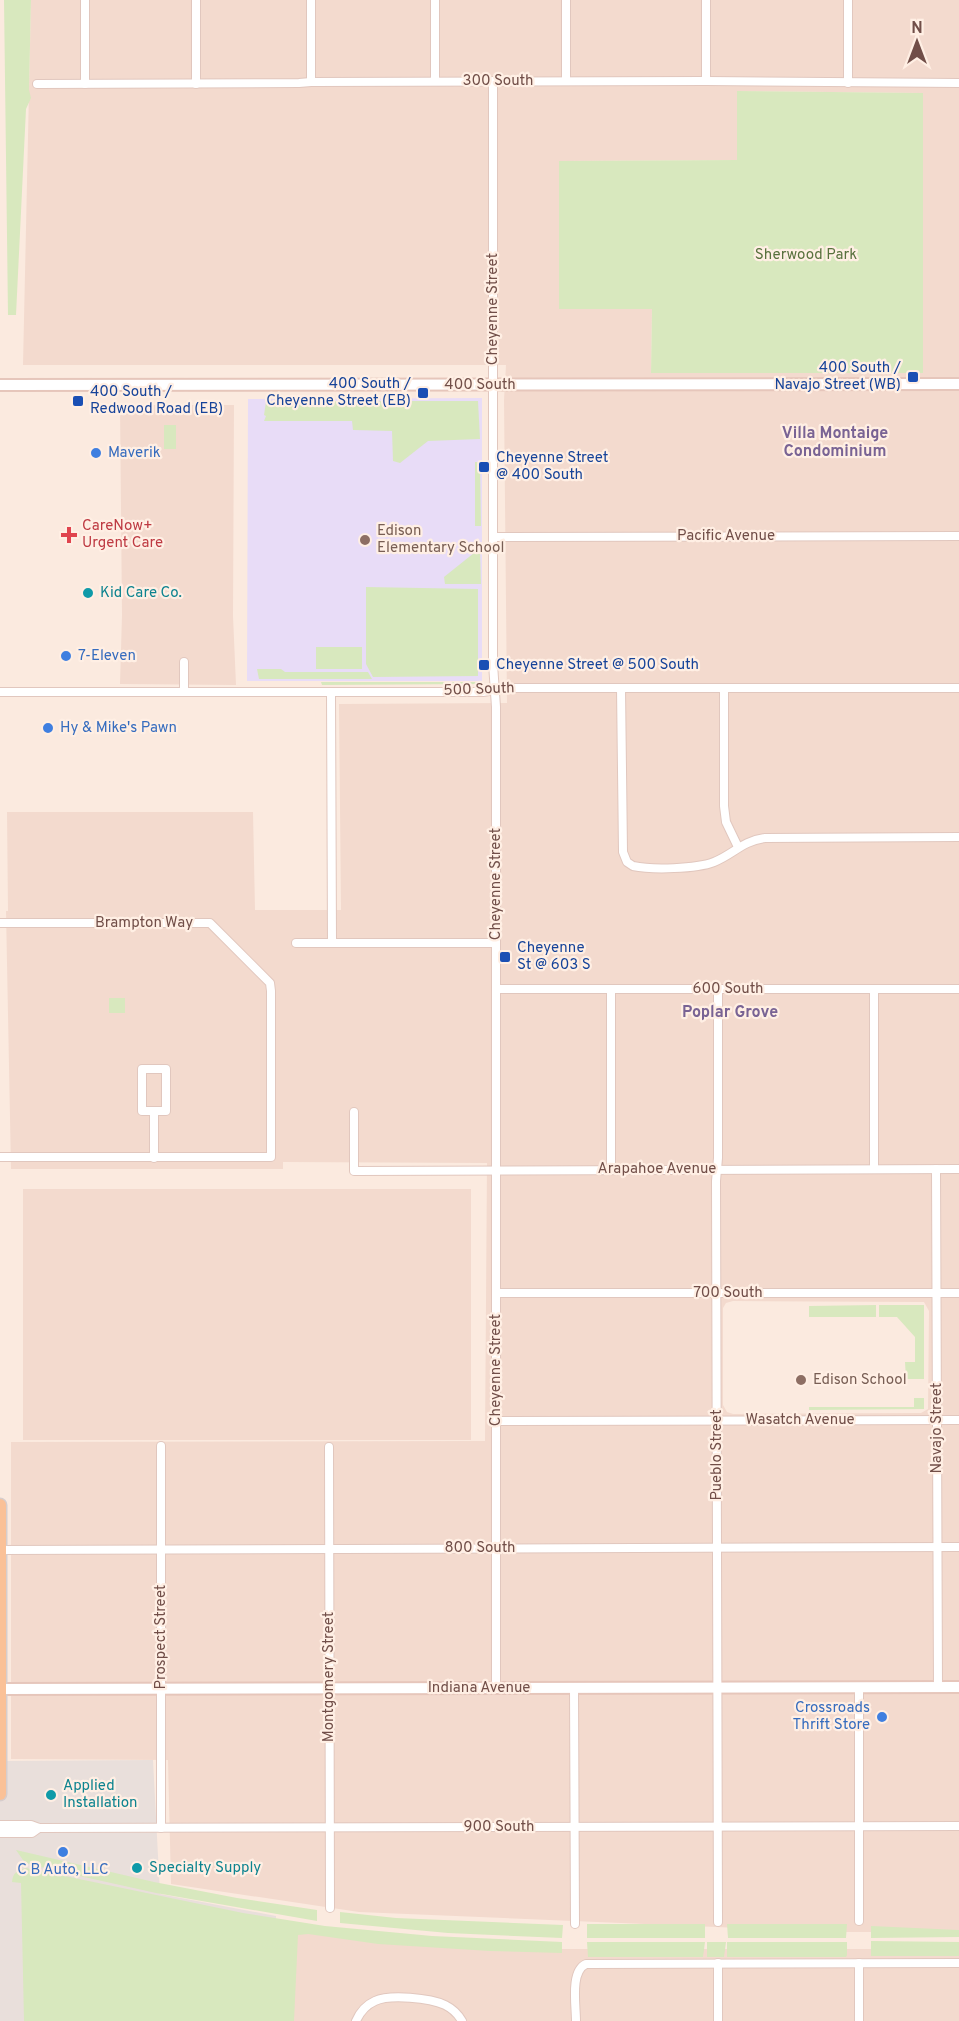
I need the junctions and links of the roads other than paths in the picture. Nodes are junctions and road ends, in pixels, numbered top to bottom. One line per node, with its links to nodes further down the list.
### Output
1 (85, 0): 16 (street)
2 (196, 0): 17 (street)
3 (311, 0): 12 (street)
4 (435, 0): 8 (street)
5 (566, 0): 10 (street)
6 (705, 0): 11 (street)
7 (848, 0): 13 (street)
8 (435, 81): 9 (street, 300 South); 12 (street, 300 South)
9 (493, 81): 10 (street, 300 South); 20 (street, Cheyenne Street)
10 (566, 81): 11 (street, 300 South)
11 (706, 81): 13 (street, 300 South)
12 (311, 82): 17 (street, 300 South)
13 (848, 83): 14 (street, 300 South)
14 (959, 83)
15 (38, 84): 16 (street, 300 South)
16 (85, 84): 17 (street, 300 South)
17 (196, 84)
18 (959, 384): 20 (street, 400 South)
19 (0, 385): 20 (street, 400 South)
20 (493, 385): 22 (street, Cheyenne Street)
21 (959, 536): 22 (street, Pacific Avenue)
22 (493, 537): 27 (street, Cheyenne Street)
23 (184, 662): 29 (street)
24 (621, 688): 25 (street, 500 South); 27 (street, 500 South); 32 (street)
25 (724, 688): 26 (street, 500 South); 32 (street)
26 (959, 688)
27 (494, 691): 30 (street, 500 South); 36 (street, Cheyenne Street)
28 (0, 692): 29 (street, 500 South)
29 (184, 692): 30 (street, 500 South)
30 (332, 692): 35 (street)
31 (959, 837): 32 (street)
32 (738, 847)
33 (0, 923): 45 (street, Brampton Way)
34 (296, 943): 35 (street)
35 (332, 943): 36 (street)
36 (496, 943): 37 (street, Cheyenne Street)
37 (496, 989): 38 (street, 600 South); 51 (street, Cheyenne Street)
38 (611, 989): 39 (street, 600 South); 48 (street)
39 (718, 989): 40 (street, 600 South); 49 (street, Pueblo Street)
40 (874, 989): 41 (street, 600 South); 50 (street)
41 (959, 989)
42 (154, 1111): 42 (street); 45 (street)
43 (354, 1112): 51 (street, Arapahoe Avenue)
44 (0, 1157): 45 (street)
45 (154, 1158)
46 (936, 1168): 47 (street, Arapahoe Avenue); 50 (street, Arapahoe Avenue); 54 (street, Navajo Street)
47 (959, 1168)
48 (611, 1169): 49 (street, Arapahoe Avenue); 51 (street, Arapahoe Avenue)
49 (717, 1169): 50 (street, Arapahoe Avenue); 53 (street, Pueblo Street)
50 (874, 1169)
51 (496, 1170): 52 (street, Cheyenne Street)
52 (496, 1293): 53 (street, 700 South); 59 (street, Cheyenne Street)
53 (716, 1293): 54 (street, 700 South); 56 (street, Pueblo Street)
54 (936, 1293): 55 (street, 700 South); 57 (street, Navajo Street)
55 (959, 1293)
56 (716, 1420): 57 (street, Wasatch Avenue); 59 (street, Wasatch Avenue); 66 (street, Pueblo Street)
57 (937, 1420): 58 (street, Wasatch Avenue); 63 (street, Navajo Street)
58 (959, 1420)
59 (496, 1421): 65 (street, Cheyenne Street)
60 (161, 1446): 69 (street, Prospect Street)
61 (329, 1446): 67 (street, Montgomery Street)
62 (0, 1505): 68 (main road)
63 (937, 1547): 64 (street, 800 South); 66 (street, 800 South); 75 (street, Navajo Street)
64 (959, 1547)
65 (496, 1548): 66 (street, 800 South); 67 (street, 800 South); 71 (street, Cheyenne Street)
66 (717, 1548): 73 (street, Pueblo Street)
67 (329, 1549): 69 (street, 800 South); 78 (street, Montgomery Street)
68 (0, 1550): 69 (street, 800 South); 76 (main road)
69 (161, 1550): 77 (street, Prospect Street)
70 (959, 1687): 75 (street, Indiana Avenue)
71 (496, 1688): 72 (street, Indiana Avenue); 78 (street, Indiana Avenue)
72 (574, 1688): 73 (street, Indiana Avenue); 85 (street)
73 (717, 1688): 74 (street, Indiana Avenue); 81 (street, Pueblo Street)
74 (859, 1688): 75 (street, Indiana Avenue); 82 (street)
75 (938, 1688)
76 (0, 1689): 77 (street, Indiana Avenue); 79 (main road)
77 (161, 1689): 78 (street, Indiana Avenue); 87 (street, Prospect Street)
78 (329, 1689): 84 (street, Montgomery Street)
79 (0, 1794)
80 (0, 1825): 86 (street, 900 South)
81 (717, 1826): 82 (street, 900 South); 85 (street, 900 South); 91 (street, Pueblo Street)
82 (859, 1826): 83 (street, 900 South); 90 (street)
83 (959, 1826)
84 (330, 1827): 85 (street, 900 South); 87 (street, 900 South); 89 (street, Montgomery Street)
85 (575, 1827): 92 (street)
86 (39, 1828): 87 (street, 900 South); 88 (street, 900 South)
87 (161, 1828)
88 (0, 1833)
89 (330, 1908)
90 (859, 1921)
91 (717, 1922)
92 (575, 1924)
93 (717, 1963): 94 (street); 98 (street); 99 (street)
94 (859, 1963): 95 (street); 100 (street)
95 (959, 1963)
96 (356, 2021): 97 (street)
97 (462, 2021)
98 (576, 2021)
99 (718, 2021)
100 (859, 2021)

